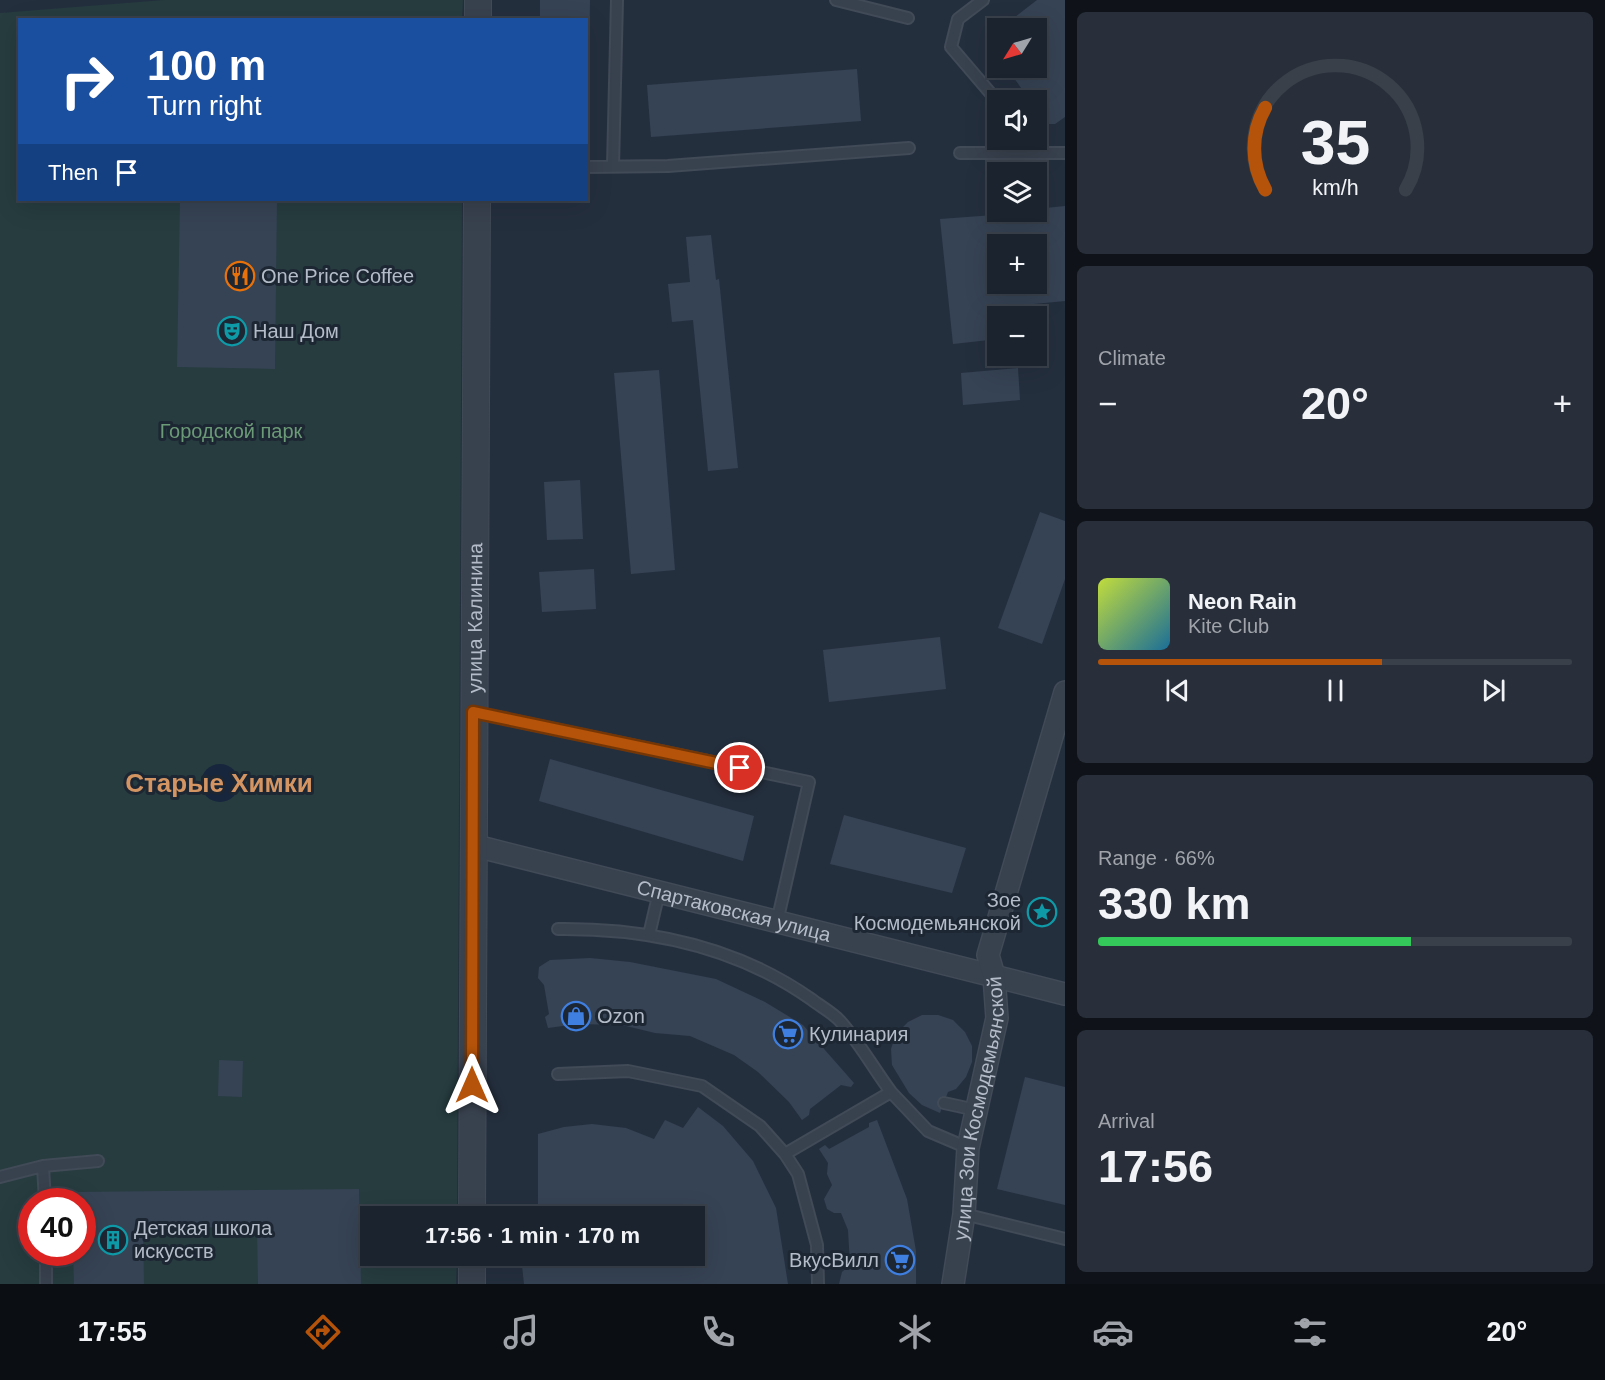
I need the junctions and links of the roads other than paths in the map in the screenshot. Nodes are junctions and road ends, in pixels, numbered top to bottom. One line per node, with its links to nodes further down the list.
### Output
1 (478, 0): 5 (street)
2 (617, 0): 12 (lane)
3 (839, 0): 6 (lane)
4 (983, 0): 7 (lane)
5 (478, 18)
6 (908, 18)
7 (988, 90)
8 (909, 148): 12 (lane)
9 (1041, 152): 10 (lane); 11 (lane)
10 (960, 153)
11 (1065, 153)
12 (613, 166): 13 (lane)
13 (588, 167)
14 (477, 201): 16 (street, улица Калинина)
15 (1065, 692): 22 (street, улица Зои Космодемьянской)
16 (473, 712): 17 (street, улица Калинина); 19 (lane)
17 (472, 846): 18 (street, Спартаковская улица); 34 (street, улица Калинина)
18 (658, 892): 19 (street, Спартаковская улица); 21 (lane)
19 (777, 922): 22 (street, Спартаковская улица)
20 (558, 929): 21 (lane)
21 (649, 935): 25 (lane)
22 (994, 976): 23 (street, Спартаковская улица); 27 (street, улица Зои Космодемьянской)
23 (1065, 994)
24 (558, 1074): 29 (lane)
25 (891, 1092): 28 (lane); 29 (lane)
26 (944, 1103): 27 (lane)
27 (976, 1110): 28 (street, улица Зои Космодемьянской)
28 (968, 1148): 35 (street, улица Зои Космодемьянской)
29 (784, 1154): 41 (lane)
30 (98, 1161): 31 (lane)
31 (43, 1166): 32 (lane); 33 (lane)
32 (0, 1177)
33 (44, 1188)
34 (472, 1206)
35 (964, 1214): 36 (lane); 42 (street, улица Зои Космодемьянской)
36 (1065, 1239)
37 (46, 1266): 39 (lane)
38 (472, 1266): 40 (street)
39 (46, 1284)
40 (472, 1284)
41 (818, 1284)
42 (953, 1284)

